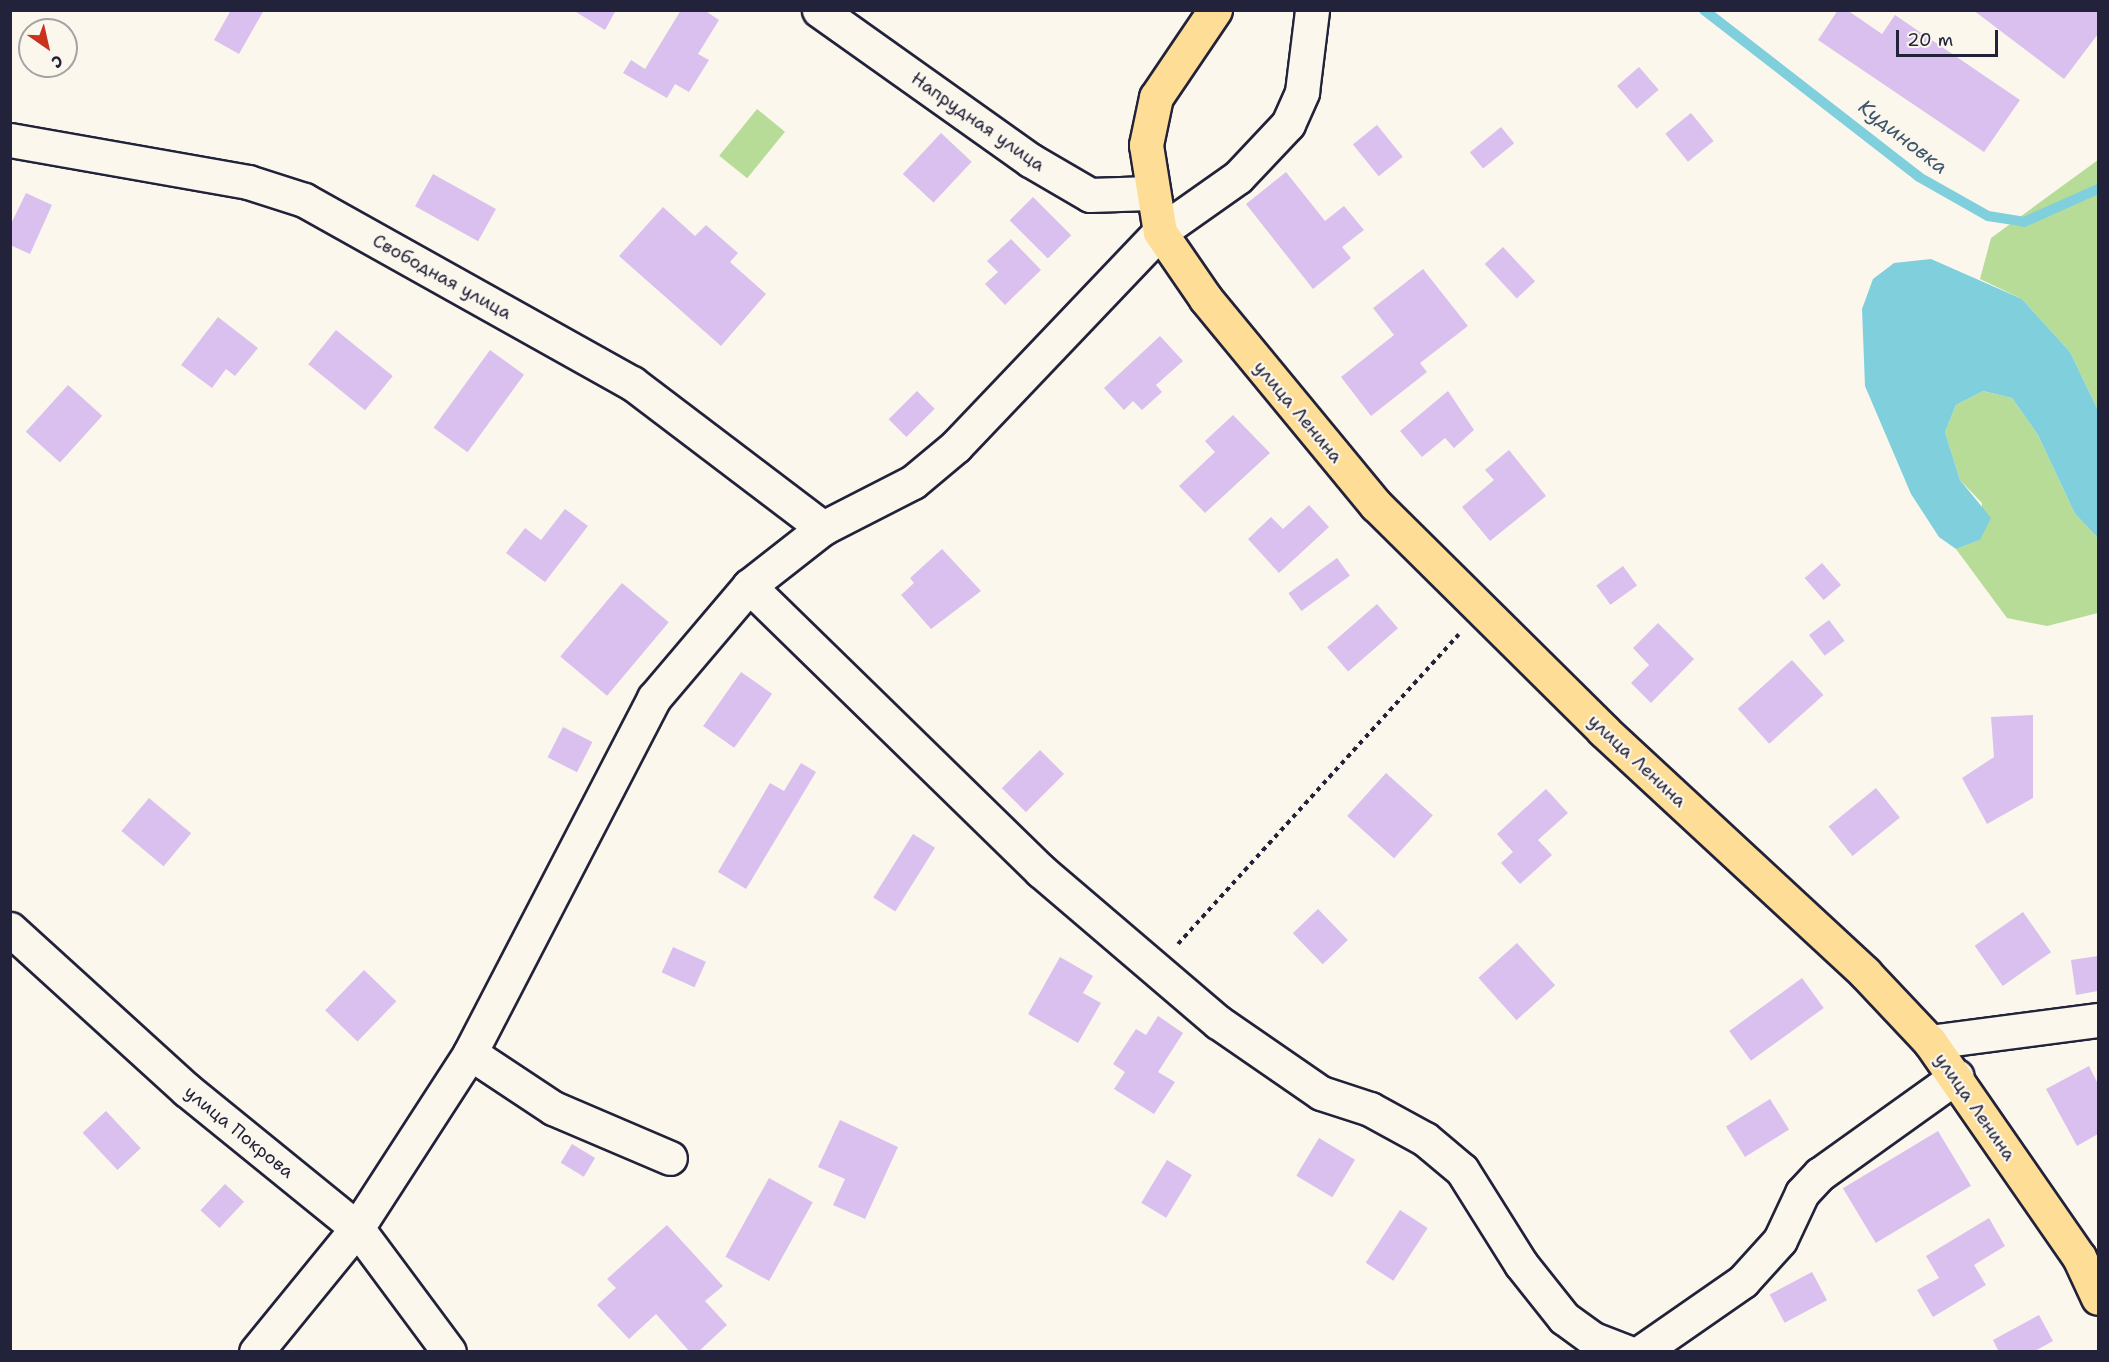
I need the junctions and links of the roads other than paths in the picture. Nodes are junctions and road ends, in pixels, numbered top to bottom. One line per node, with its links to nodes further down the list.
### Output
1 (819, 10): 5 (street, Напрудная улица)
2 (1215, 10): 5 (main road)
3 (1312, 10): 6 (street)
4 (10, 140): 7 (street, Свободная улица)
5 (1150, 193): 6 (main road)
6 (1160, 232): 7 (street); 11 (main road, улица Ленина)
7 (823, 528): 8 (street)
8 (749, 586): 12 (street); 19 (street)
9 (10, 929): 15 (street, улица Покрова)
10 (2098, 1020): 11 (street)
11 (1930, 1042): 13 (main road, улица Ленина)
12 (470, 1053): 14 (street); 15 (street)
13 (1957, 1076): 16 (main road, улица Ленина); 20 (street)
14 (670, 1158)
15 (357, 1228): 17 (street); 18 (street, улица Покрова)
16 (2098, 1298)
17 (256, 1352)
18 (449, 1352)
19 (1626, 1352)
20 (1641, 1352)

